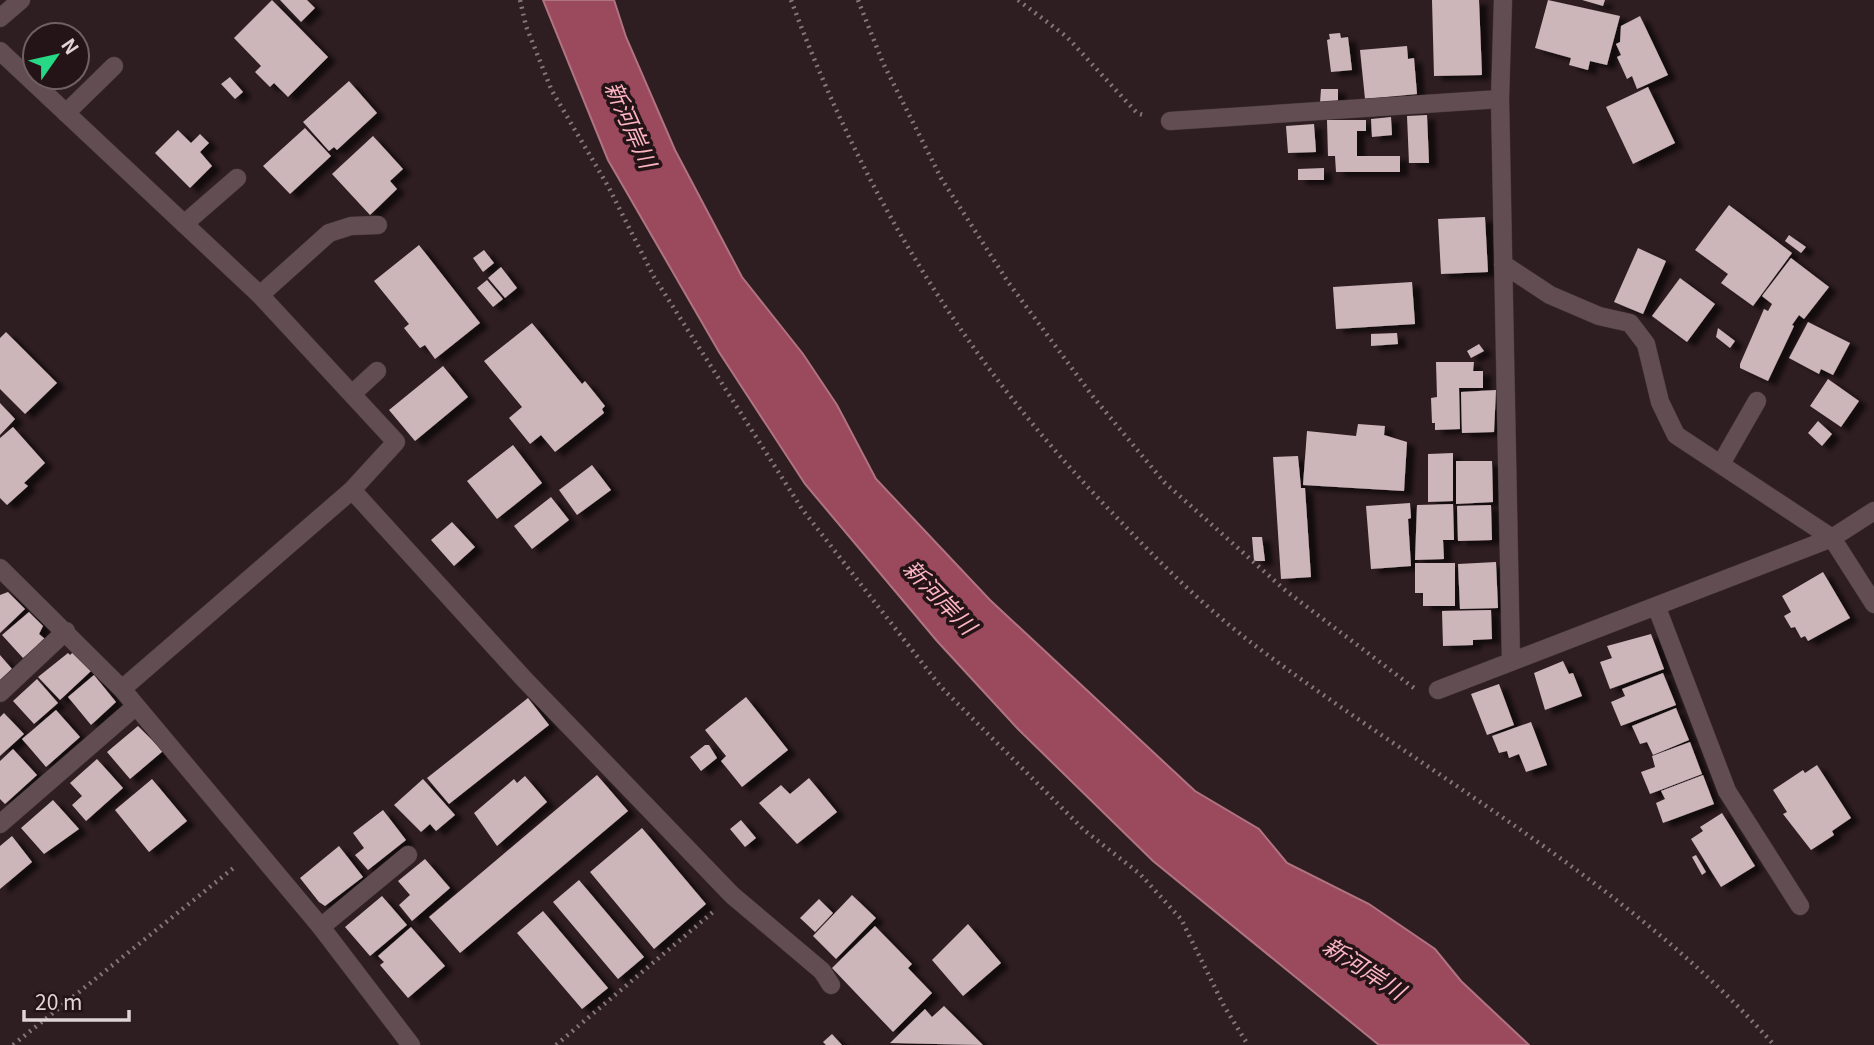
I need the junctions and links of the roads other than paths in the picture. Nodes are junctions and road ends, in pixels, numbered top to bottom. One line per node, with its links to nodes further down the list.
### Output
1 (21, 0): 3 (street)
2 (1503, 0): 6 (street)
3 (0, 18)
4 (0, 51): 7 (street)
5 (114, 66): 7 (street)
6 (1500, 99): 8 (street); 12 (street)
7 (66, 113): 10 (street)
8 (1170, 121)
9 (237, 178): 10 (street)
10 (184, 224): 13 (street)
11 (378, 225): 13 (street)
12 (1503, 264): 17 (street); 25 (street)
13 (260, 295): 15 (street)
14 (377, 371): 15 (street)
15 (352, 394): 18 (street)
16 (1757, 401): 17 (street)
17 (1722, 462): 20 (street)
18 (352, 489): 26 (street); 34 (street)
19 (1874, 511): 20 (street)
20 (1832, 538): 22 (street); 23 (street)
21 (1, 570): 24 (street)
22 (1874, 604)
23 (1657, 608): 25 (street); 32 (street)
24 (66, 631): 26 (street); 28 (street)
25 (1511, 662): 27 (street)
26 (122, 689): 29 (street)
27 (1438, 690)
28 (0, 693)
29 (136, 706): 30 (street); 33 (street)
30 (0, 824)
31 (408, 855): 33 (street)
32 (1800, 906)
33 (321, 928): 35 (street)
34 (831, 985)
35 (411, 1045)

